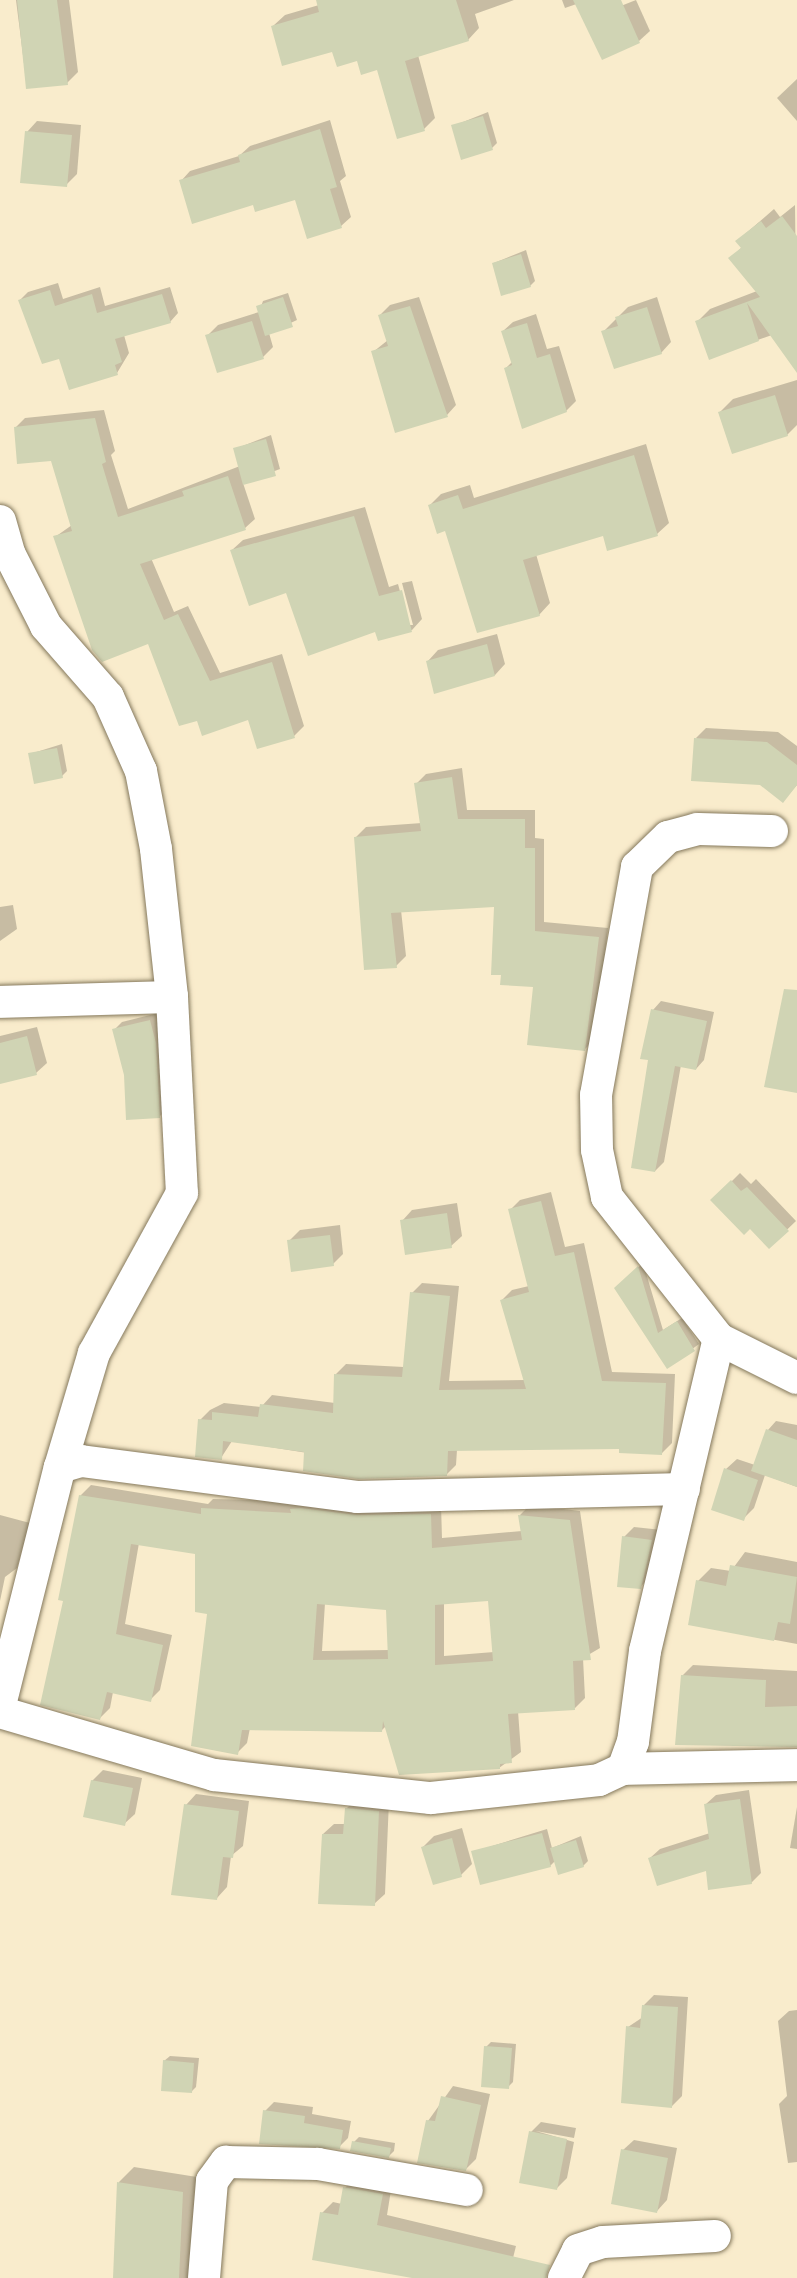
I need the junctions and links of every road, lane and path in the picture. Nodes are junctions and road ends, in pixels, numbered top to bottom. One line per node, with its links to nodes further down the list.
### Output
1 (0, 522): 3 (street)
2 (772, 831): 5 (street)
3 (172, 997): 4 (street); 7 (street)
4 (0, 1002)
5 (719, 1339): 6 (street); 8 (street)
6 (797, 1378)
7 (60, 1467): 8 (street); 9 (street)
8 (684, 1489): 12 (street)
9 (0, 1705)
10 (0, 1712): 12 (street)
11 (797, 1765): 12 (street)
12 (622, 1769)
13 (467, 2190): 15 (street)
14 (715, 2236): 16 (street)
15 (204, 2278)
16 (564, 2278)

